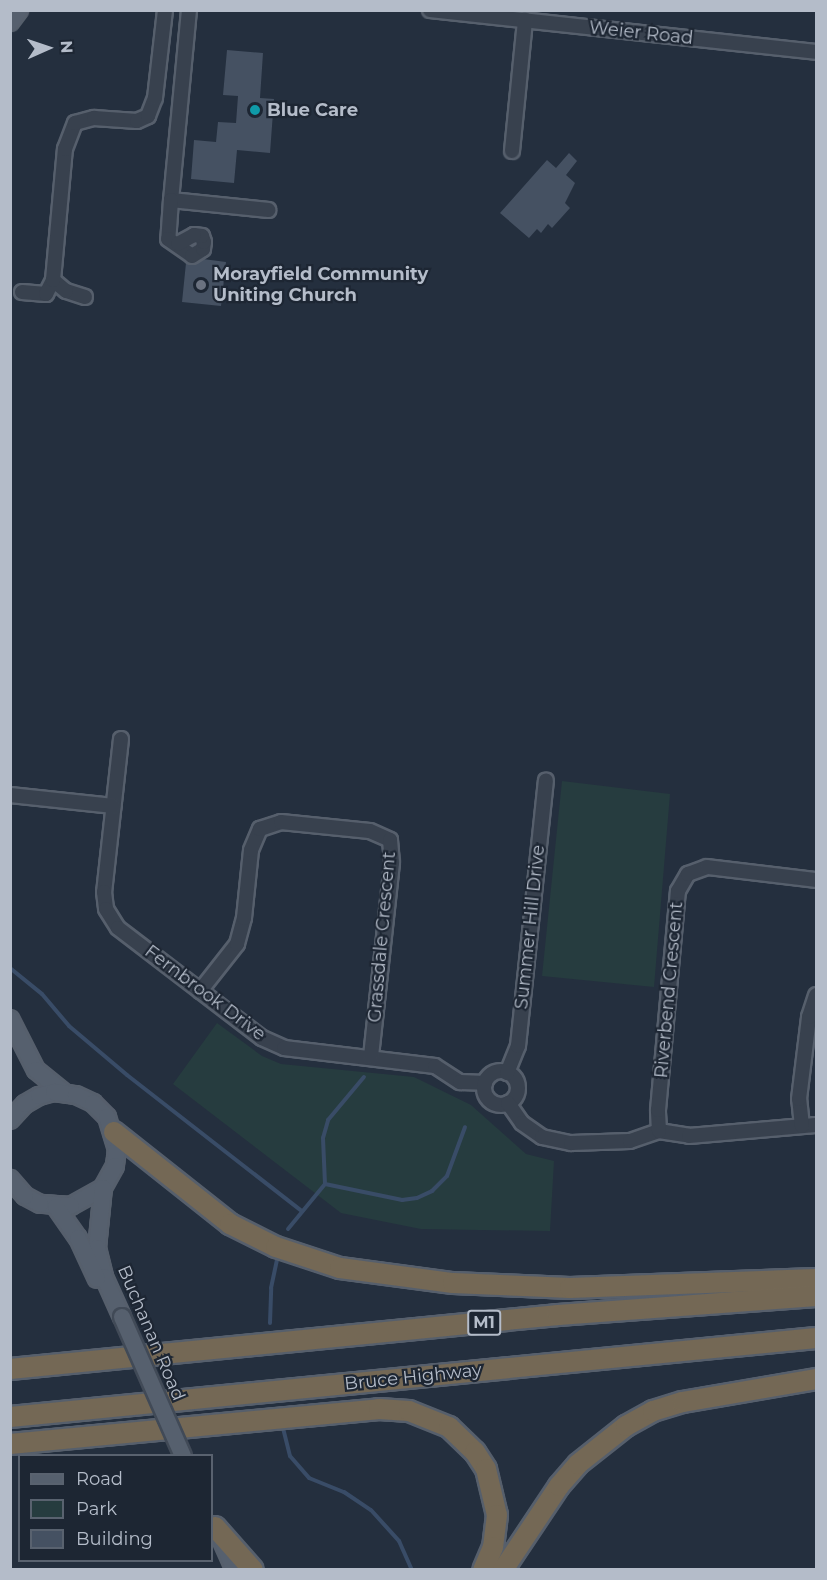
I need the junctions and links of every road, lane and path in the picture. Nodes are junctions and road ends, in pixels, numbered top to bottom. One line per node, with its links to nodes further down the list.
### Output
1 (19, 10): 6 (main road)
2 (165, 10): 12 (street)
3 (189, 10): 9 (street)
4 (430, 10): 5 (street, Weier Road)
5 (525, 20): 7 (street, Weier Road); 8 (street)
6 (10, 22)
7 (816, 52)
8 (512, 151)
9 (171, 200): 10 (street); 11 (street)
10 (268, 210)
11 (178, 244)
12 (53, 280): 13 (street); 14 (street)
13 (22, 292)
14 (84, 297)
15 (121, 739): 18 (street, Fernbrook Drive)
16 (546, 780): 24 (street, Summer Hill Drive)
17 (10, 795): 18 (street)
18 (113, 806): 20 (street, Fernbrook Drive)
19 (816, 880): 31 (street, Riverbend Crescent)
20 (200, 990): 23 (street, Fernbrook Drive); 23 (street, Grassdale Crescent)
21 (816, 995): 30 (street)
22 (10, 1019): 26 (main road)
23 (372, 1057): 25 (street, Fernbrook Drive)
24 (507, 1073): 25 (street); 27 (street)
25 (485, 1083): 27 (street)
26 (63, 1092): 28 (main road); 32 (main road)
27 (508, 1103): 31 (street)
28 (10, 1120)
29 (816, 1125): 30 (street)
30 (802, 1126): 31 (street)
31 (659, 1131)
32 (114, 1132): 34 (main road, Buchanan Road); 36 (highway)
33 (10, 1179): 35 (main road)
34 (103, 1188): 35 (main road); 38 (main road, Buchanan Road)
35 (56, 1207): 38 (main road, Buchanan Road)
36 (816, 1279)
37 (816, 1296): 40 (highway, M1)
38 (118, 1318): 44 (main road, Buchanan Road); 45 (main road, Buchanan Road, bridge)
39 (816, 1338): 42 (highway, Bruce Highway)
40 (10, 1369)
41 (816, 1379): 51 (highway)
42 (10, 1417)
43 (10, 1444): 50 (highway)
44 (175, 1454)
45 (183, 1454)
46 (213, 1528): 47 (main road); 48 (main road); 49 (highway)
47 (226, 1569)
48 (235, 1569)
49 (253, 1569)
50 (483, 1569)
51 (503, 1569)

